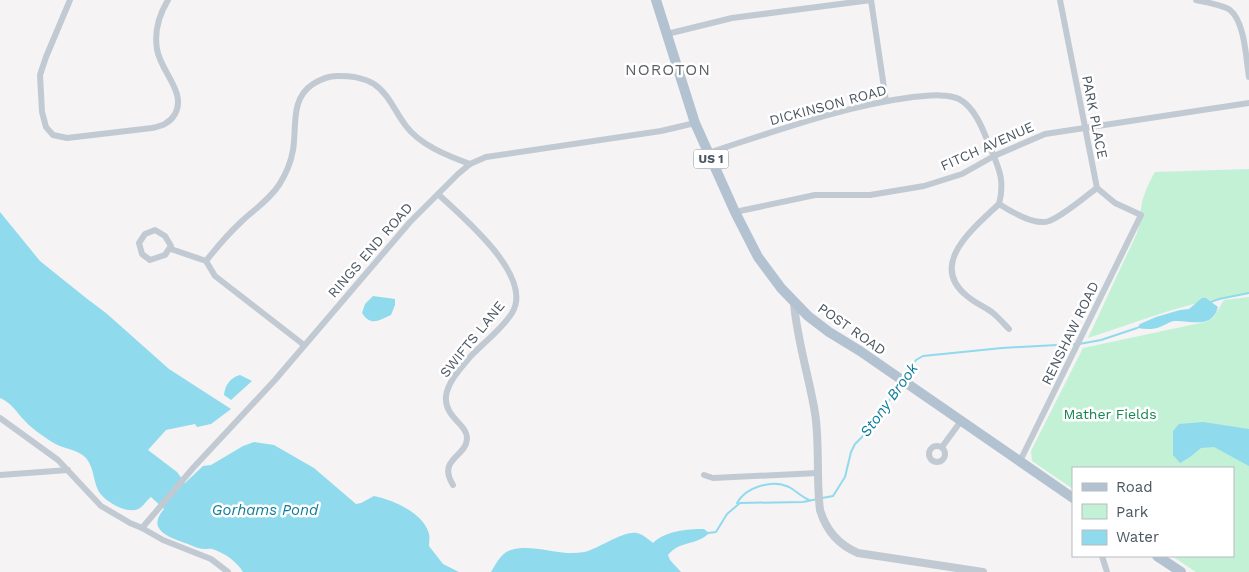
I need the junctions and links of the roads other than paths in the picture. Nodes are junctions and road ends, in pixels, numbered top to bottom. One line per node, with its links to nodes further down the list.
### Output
1 (70, 0): 2 (street)
2 (168, 0)
3 (656, 0): 7 (main road, POST ROAD / US 1)
4 (871, 0): 7 (street); 9 (street)
5 (1060, 0): 12 (street, PARK PLACE)
6 (1196, 0): 8 (street)
7 (667, 34): 11 (main road, POST ROAD / US 1)
8 (1249, 77)
9 (886, 100): 13 (street, DICKINSON ROAD); 14 (street, DICKINSON ROAD)
10 (1249, 103): 12 (street, FITCH AVENUE)
11 (695, 124): 13 (main road, POST ROAD / US 1); 15 (street, RINGS END ROAD)
12 (1084, 127): 14 (street, FITCH AVENUE); 16 (street, PARK PLACE)
13 (708, 153): 19 (main road, POST ROAD / US 1)
14 (994, 156): 18 (street, DICKINSON ROAD); 19 (street, FITCH AVENUE)
15 (470, 164): 17 (street, RINGS END ROAD); 21 (street)
16 (1097, 188): 18 (street); 28 (street, RENSHAW ROAD)
17 (438, 194): 24 (street, RINGS END ROAD); 33 (street, SWIFTS LANE)
18 (999, 204): 23 (street)
19 (735, 212): 22 (main road, POST ROAD / US 1)
20 (171, 249): 20 (street); 21 (street)
21 (206, 261): 24 (street)
22 (794, 303): 26 (main road, POST ROAD / US 1); 30 (street)
23 (1009, 329)
24 (304, 345): 35 (street, RINGS END ROAD)
25 (0, 418): 29 (street)
26 (961, 421): 27 (street); 28 (main road, POST ROAD / US 1)
27 (942, 447)
28 (1020, 461): 34 (main road, POST ROAD / US 1)
29 (68, 470): 31 (street); 35 (street)
30 (818, 473): 32 (street); 39 (street)
31 (0, 475)
32 (704, 475)
33 (453, 485)
34 (1072, 497)
35 (142, 528): 38 (street)
36 (1102, 557): 40 (street)
37 (1158, 557): 41 (main road)
38 (228, 572)
39 (983, 572)
40 (1107, 572)
41 (1180, 572)

